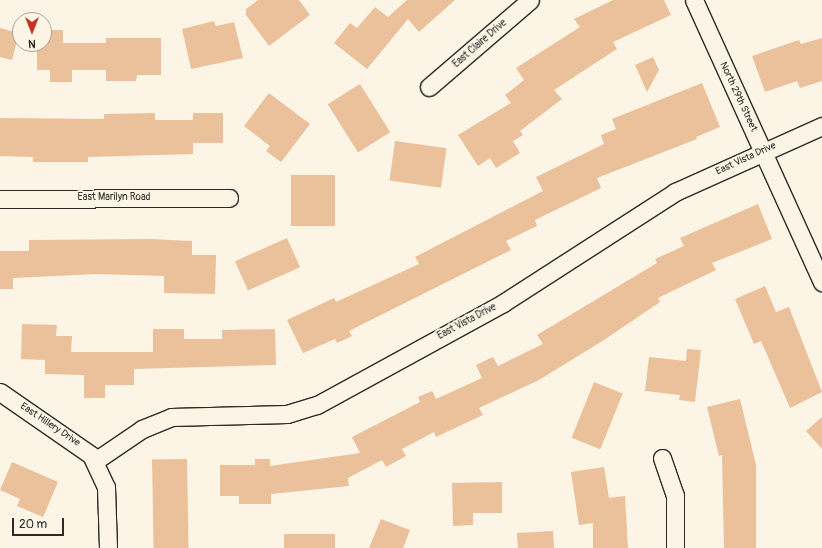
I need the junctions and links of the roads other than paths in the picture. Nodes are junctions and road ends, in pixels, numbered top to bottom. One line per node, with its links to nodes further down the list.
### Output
1 (530, 0): 3 (street, East Claire Drive)
2 (694, 0): 5 (street, North 29th Street)
3 (429, 87)
4 (822, 126): 5 (street, East Vista Drive)
5 (763, 152): 8 (street, North 29th Street); 11 (street, East Vista Drive)
6 (229, 198): 7 (street, East Marilyn Road)
7 (0, 199)
8 (822, 282)
9 (0, 392): 11 (street, East Hillery Drive)
10 (662, 458): 13 (street)
11 (95, 461): 12 (street)
12 (108, 548)
13 (675, 548)

